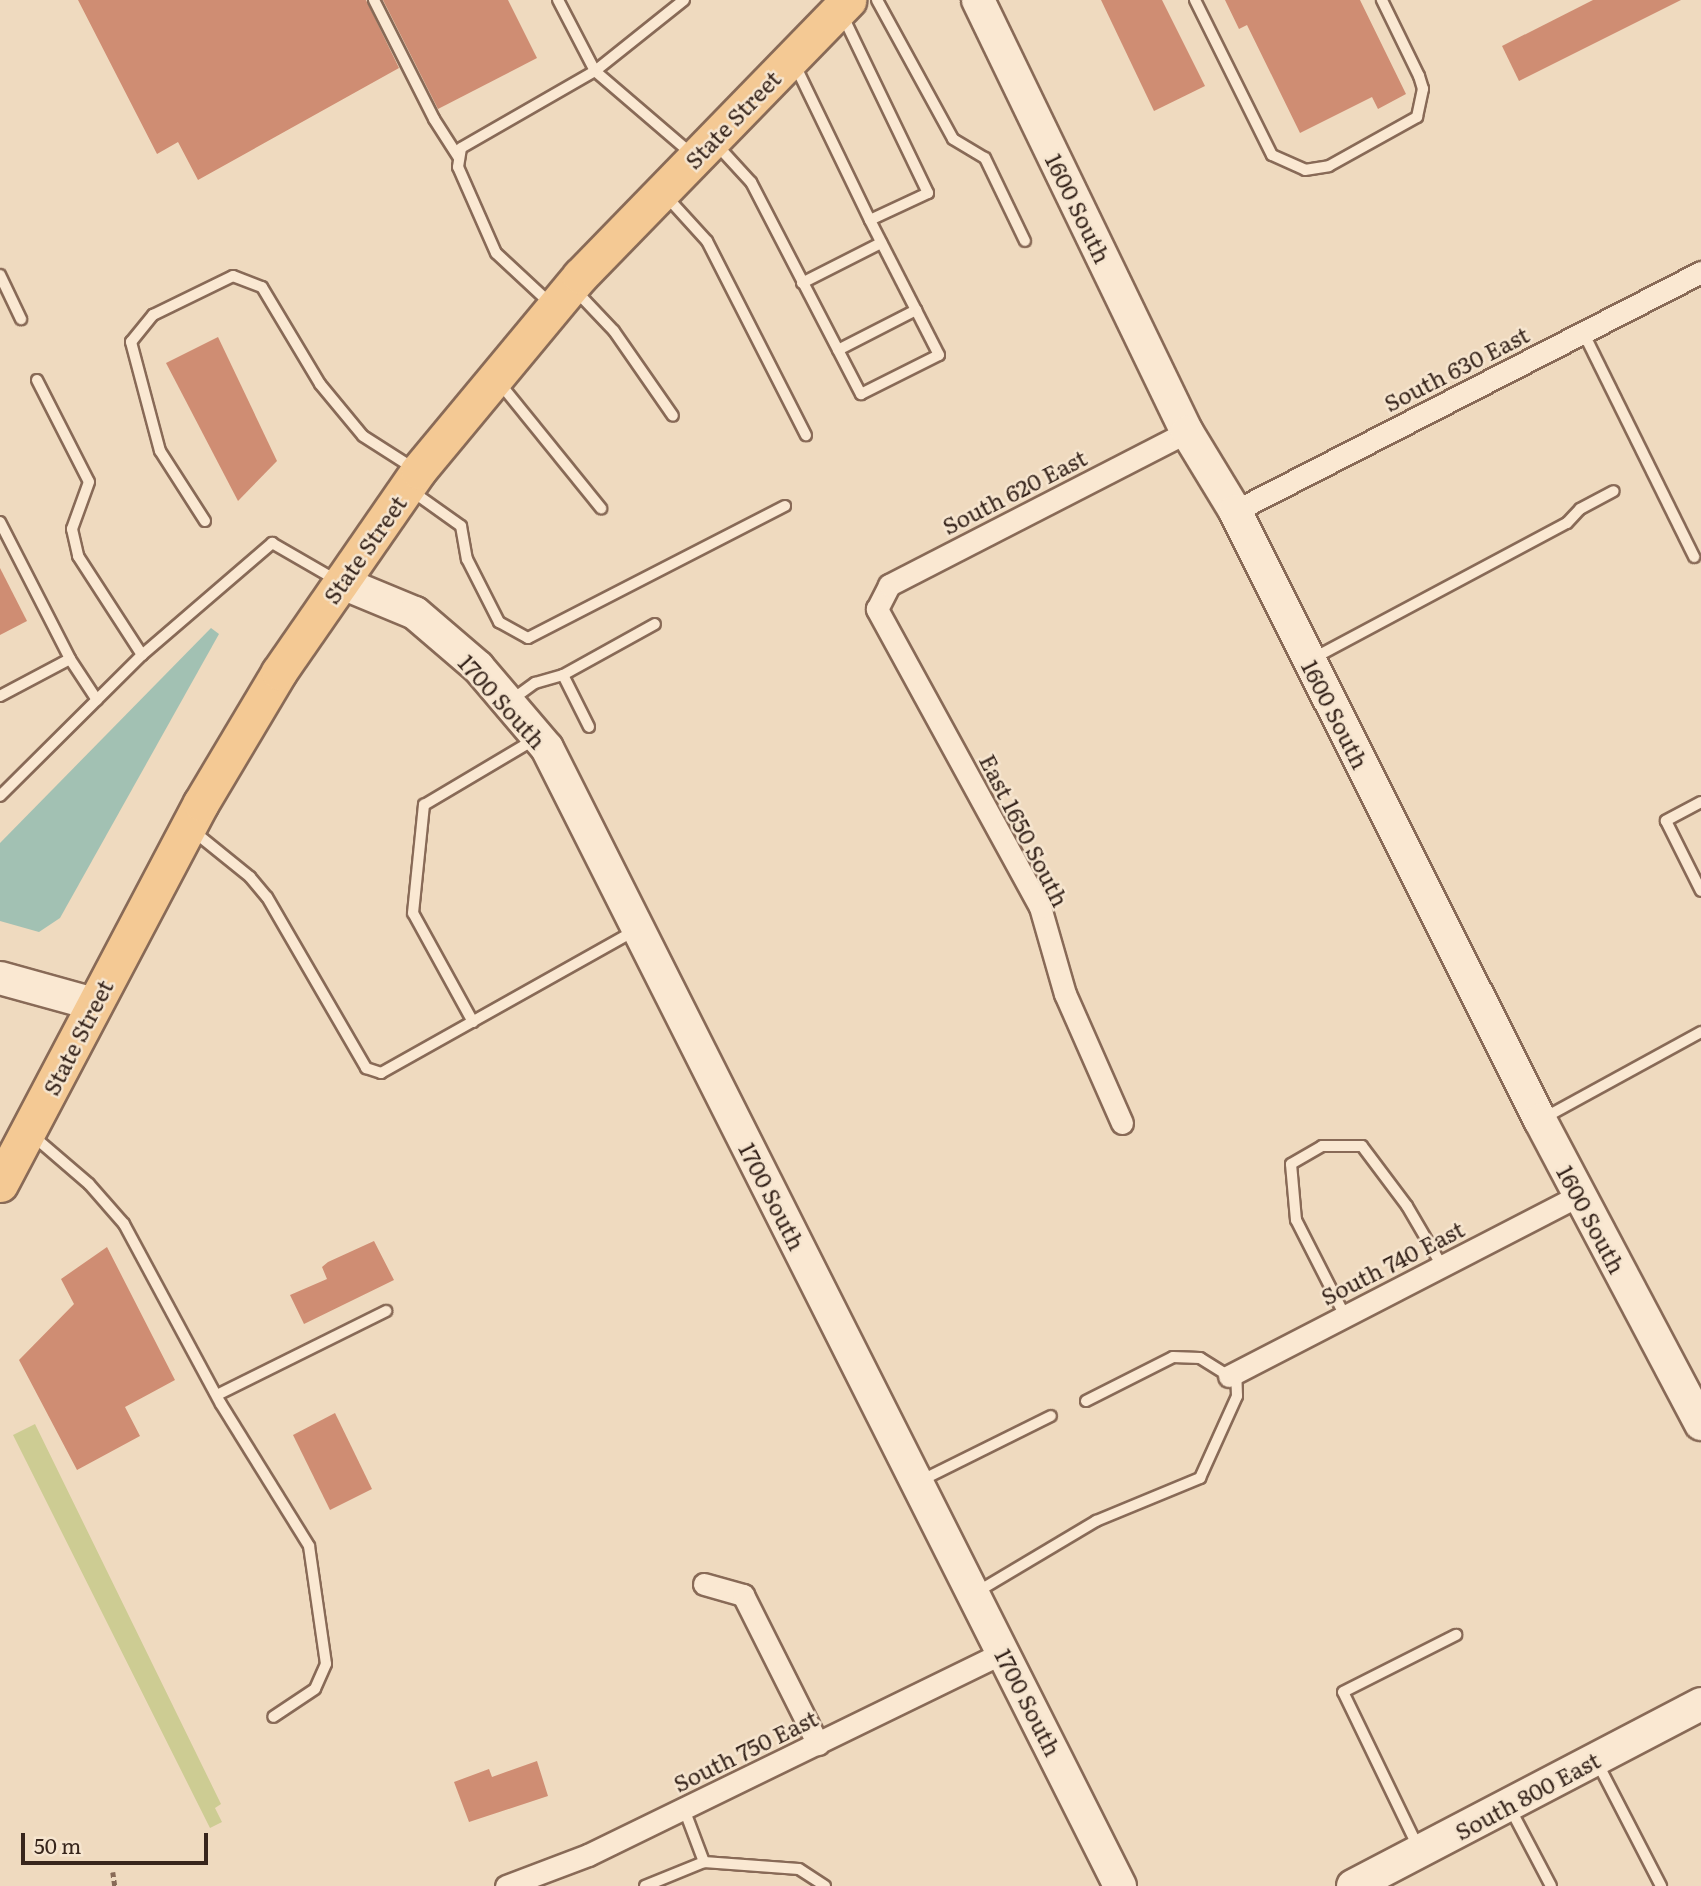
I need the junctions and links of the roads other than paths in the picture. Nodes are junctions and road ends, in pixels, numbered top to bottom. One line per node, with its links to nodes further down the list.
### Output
1 (374, 0): 12 (lane)
2 (558, 0): 10 (lane)
3 (684, 0): 10 (lane)
4 (877, 0): 15 (lane)
5 (978, 0): 28 (street, 1600 South)
6 (1195, 0): 7 (lane)
7 (1381, 0)
8 (834, 10): 9 (main road, State Street); 14 (lane)
9 (791, 57): 11 (main road, State Street); 14 (lane)
10 (595, 71): 11 (lane); 12 (lane)
11 (704, 148): 13 (main road, State Street); 19 (lane)
12 (459, 158): 20 (lane)
13 (662, 192): 20 (main road, State Street); 29 (lane)
14 (870, 220): 16 (lane)
15 (1025, 241)
16 (881, 243): 19 (lane); 21 (lane)
17 (1701, 272): 23 (street, South 630 East)
18 (0, 275): 22 (lane)
19 (802, 283): 24 (lane)
20 (562, 297): 25 (main road, State Street); 27 (lane)
21 (916, 310): 24 (lane); 24 (lane)
22 (22, 318)
23 (1583, 332): 34 (street, South 630 East); 37 (lane)
24 (838, 350)
25 (494, 376): 30 (main road, State Street); 33 (lane)
26 (37, 380): 41 (lane)
27 (673, 416)
28 (1187, 432): 34 (street, 1600 South); 39 (street, South 620 East)
29 (806, 435)
30 (413, 479): 32 (lane); 35 (lane); 38 (main road, State Street)
31 (1614, 491): 43 (lane)
32 (785, 506)
33 (601, 509)
34 (1235, 511): 43 (street, 1600 South)
35 (205, 521)
36 (0, 522): 42 (lane)
37 (1694, 557)
38 (340, 582): 41 (lane); 47 (street, 1700 South); 52 (main road, State Street)
39 (877, 609): 60 (street, East 1650 South)
40 (655, 624): 44 (lane)
41 (142, 656): 46 (lane)
42 (70, 659): 45 (lane); 46 (lane)
43 (1309, 660): 59 (street, 1600 South)
44 (563, 675): 47 (lane); 48 (lane)
45 (0, 696)
46 (97, 700): 50 (lane)
47 (508, 703): 49 (street, 1700 South)
48 (589, 727)
49 (537, 737): 54 (street, 1700 South); 57 (lane)
50 (0, 796)
51 (1701, 802): 53 (lane)
52 (187, 826): 56 (main road, State Street); 57 (lane)
53 (1701, 891)
54 (638, 929): 57 (lane); 72 (street, 1700 South)
55 (0, 978): 56 (street)
56 (94, 1003): 61 (main road, State Street)
57 (473, 1022)
58 (1701, 1032): 59 (lane)
59 (1540, 1121): 63 (street, 1600 South)
60 (1122, 1123)
61 (27, 1131): 62 (main road, State Street); 68 (lane)
62 (0, 1184)
63 (1579, 1195): 64 (street, South 740 East); 70 (street, 1600 South)
64 (1442, 1266): 66 (street, South 740 East); 66 (lane)
65 (386, 1311): 68 (lane)
66 (1345, 1316): 67 (street, South 740 East)
67 (1233, 1375): 69 (lane); 74 (lane)
68 (217, 1395): 78 (lane)
69 (1086, 1401)
70 (1696, 1404)
71 (1051, 1416): 72 (lane)
72 (917, 1482): 74 (street, 1700 South)
73 (705, 1584): 79 (street)
74 (974, 1594): 76 (street, 1700 South)
75 (1456, 1635): 83 (lane)
76 (1004, 1652): 79 (street, South 750 East); 88 (street, 1700 South)
77 (1701, 1704): 80 (street, South 800 East)
78 (274, 1717)
79 (818, 1744): 82 (street, South 750 East)
80 (1595, 1760): 81 (street, South 800 East); 91 (lane)
81 (1508, 1805): 83 (street, South 800 East); 90 (lane)
82 (684, 1810): 84 (lane); 85 (street, South 750 East)
83 (1420, 1852): 89 (street, South 800 East)
84 (704, 1862): 86 (lane); 87 (lane)
85 (506, 1886)
86 (645, 1886)
87 (825, 1886)
88 (1120, 1886)
89 (1353, 1886)
90 (1552, 1886)
91 (1661, 1886)

